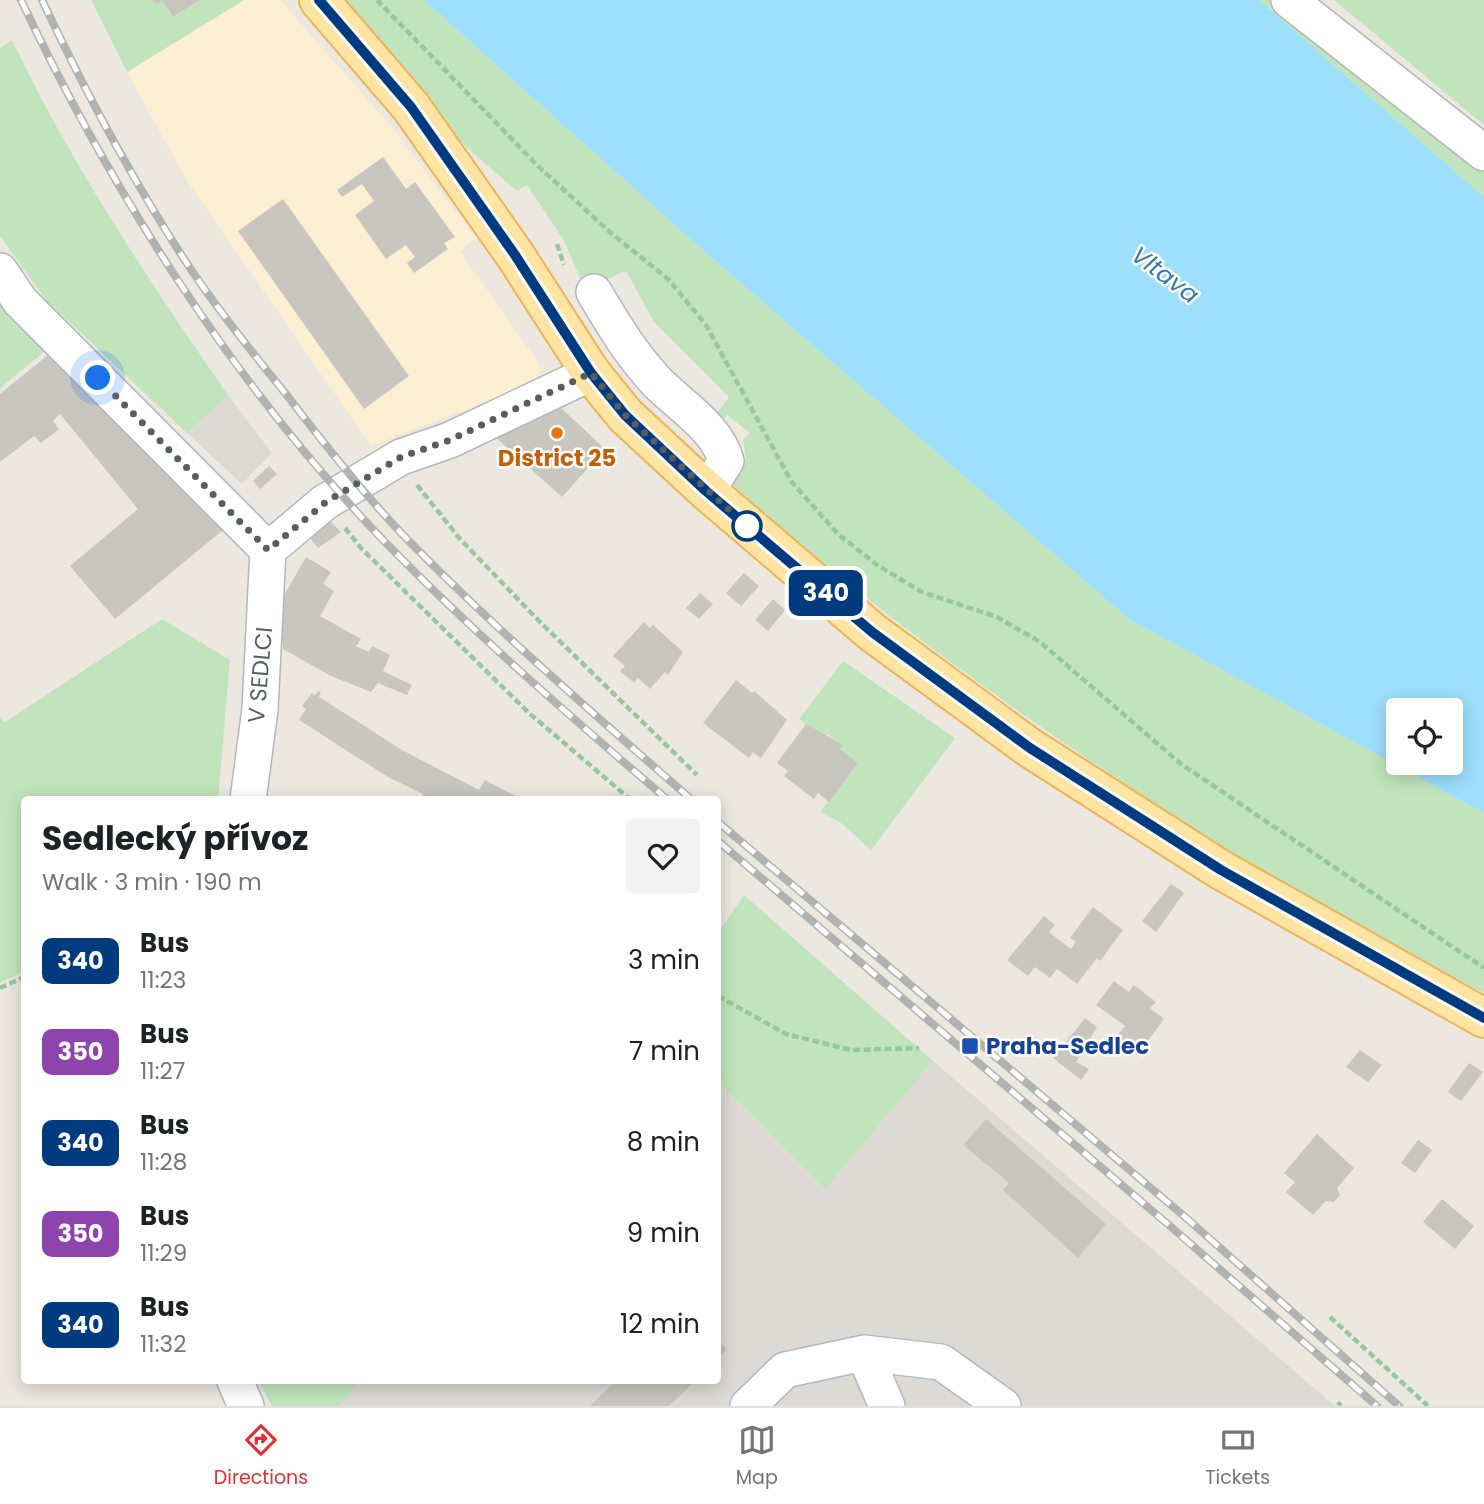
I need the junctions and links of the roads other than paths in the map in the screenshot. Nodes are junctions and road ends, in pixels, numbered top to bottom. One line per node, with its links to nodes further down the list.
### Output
1 (319, 0): 6 (main road)
2 (1289, 0): 3 (street)
3 (1484, 153)
4 (0, 271): 8 (street)
5 (594, 292): 7 (street)
6 (591, 373): 7 (main road); 8 (street)
7 (706, 491): 10 (main road)
8 (268, 550): 9 (street, V SEDLCI)
9 (252, 796)
10 (1484, 1018)
11 (864, 1353): 14 (street); 15 (street); 16 (street)
12 (236, 1384): 13 (street)
13 (246, 1406)
14 (747, 1406)
15 (887, 1406)
16 (1003, 1406)

